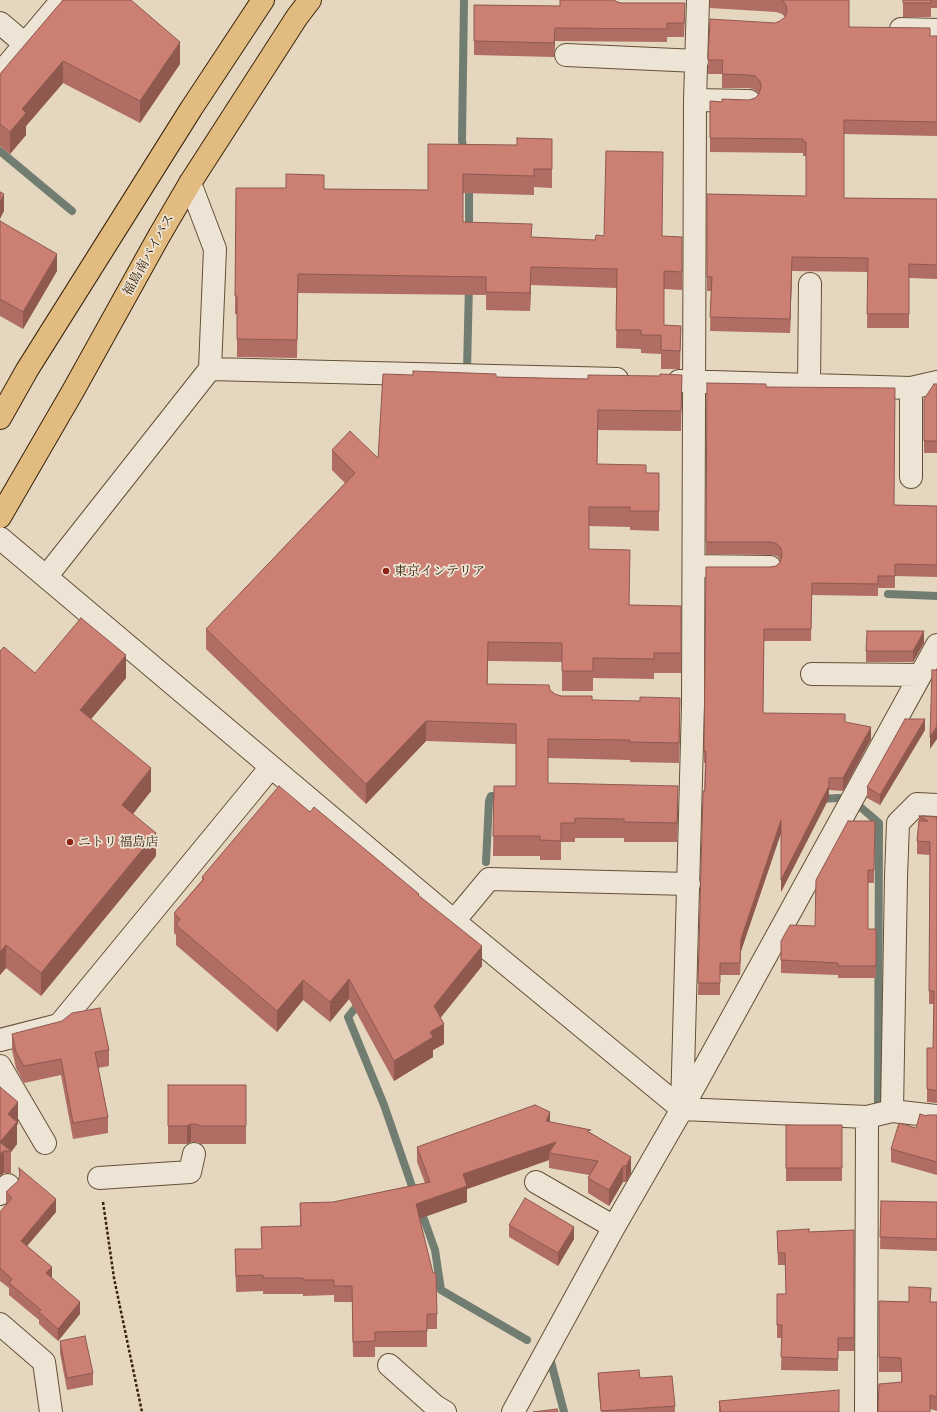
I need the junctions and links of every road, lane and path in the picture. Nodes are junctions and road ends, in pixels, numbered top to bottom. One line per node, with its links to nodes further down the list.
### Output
1 (62, 0): 9 (street)
2 (262, 0): 24 (highway)
3 (310, 0): 15 (highway, 福島南バイパス)
4 (674, 4): 5 (street)
5 (702, 11): 11 (street)
6 (0, 24): 9 (street)
7 (901, 29): 8 (street)
8 (937, 30)
9 (25, 44): 12 (street)
10 (566, 55): 11 (street)
11 (697, 61): 13 (street)
12 (0, 74)
13 (695, 100): 14 (street); 20 (street)
14 (749, 101)
15 (190, 183): 17 (street); 26 (highway, 福島南バイパス)
16 (810, 284): 22 (street)
17 (210, 369): 18 (street); 30 (street)
18 (639, 380)
19 (662, 380): 20 (street)
20 (694, 381): 22 (street); 28 (street)
21 (937, 382): 23 (street)
22 (809, 385): 23 (street)
23 (911, 388): 25 (street)
24 (0, 418)
25 (911, 477)
26 (0, 517)
27 (0, 538): 30 (street)
28 (694, 566): 29 (street); 35 (street)
29 (770, 567)
30 (46, 577): 36 (street)
31 (937, 645): 33 (street)
32 (812, 674): 33 (street)
33 (920, 675): 42 (street)
34 (670, 704): 35 (street)
35 (694, 704): 38 (street)
36 (271, 767): 39 (street); 40 (street)
37 (937, 805): 43 (street)
38 (689, 884): 39 (street); 42 (street)
39 (454, 921): 42 (street)
40 (0, 1040)
41 (0, 1066): 46 (street)
42 (682, 1109): 45 (street); 50 (street)
43 (892, 1111): 44 (street); 45 (street)
44 (937, 1116)
45 (867, 1117): 57 (street)
46 (45, 1143)
47 (194, 1154): 48 (street)
48 (99, 1178): 54 (path)
49 (536, 1182): 50 (street)
50 (614, 1227): 56 (street)
51 (0, 1324): 53 (street)
52 (389, 1365): 55 (street)
53 (51, 1412)
54 (142, 1412)
55 (445, 1412)
56 (513, 1412)
57 (866, 1412)

